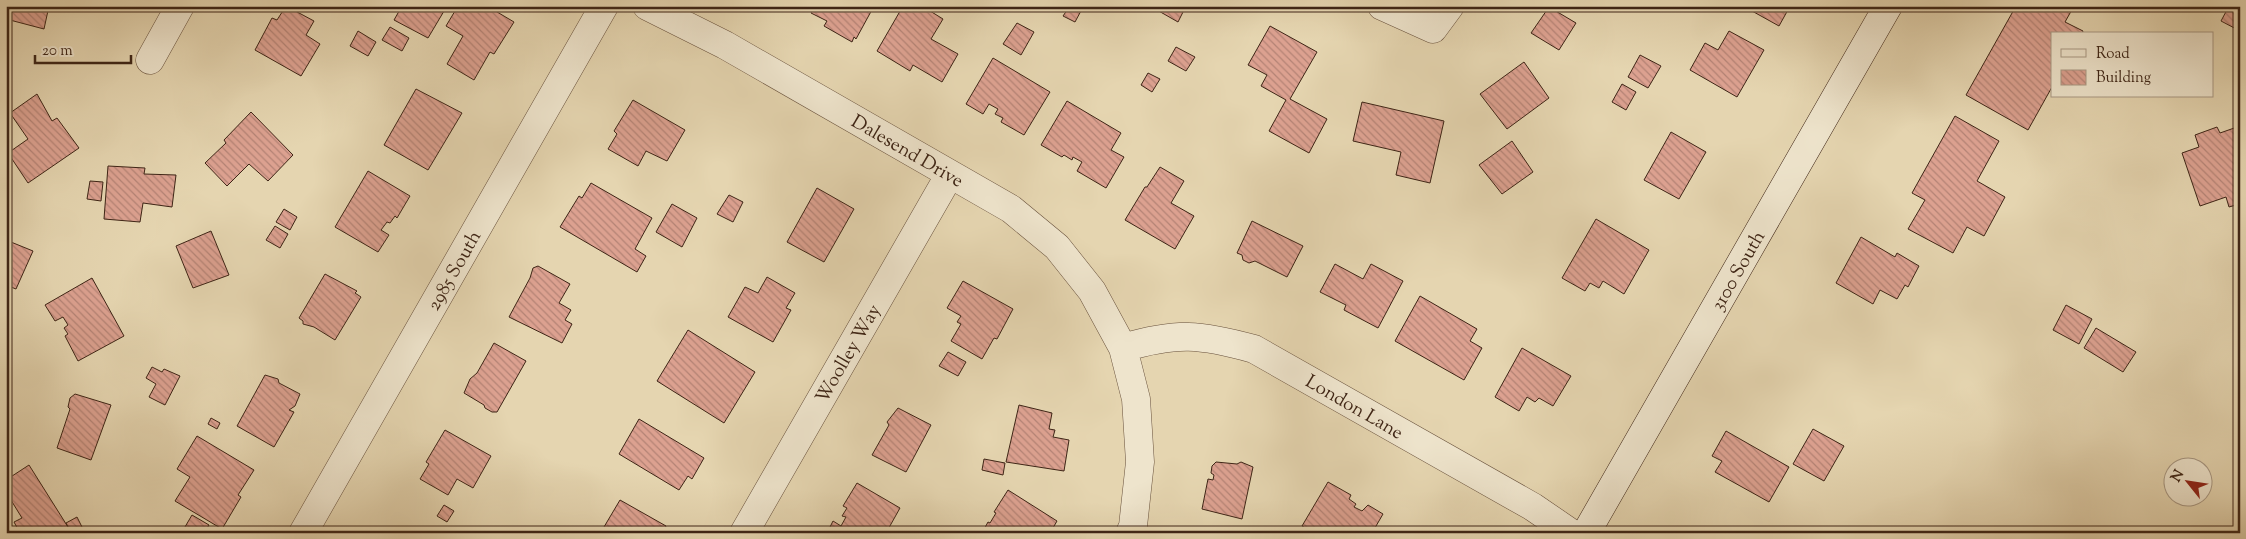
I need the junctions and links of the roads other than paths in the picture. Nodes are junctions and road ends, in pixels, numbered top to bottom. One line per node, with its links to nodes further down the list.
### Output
1 (180, 6): 7 (street)
2 (604, 6): 10 (street, 2985 South)
3 (647, 6): 8 (street, Dalesend Drive)
4 (1382, 6): 5 (street)
5 (1450, 6)
6 (1888, 6): 14 (street, 3100 South)
7 (150, 60)
8 (950, 174): 9 (street, Dalesend Drive); 11 (street, Woolley Way)
9 (1123, 348): 12 (street, Dalesend Drive); 13 (street, London Lane)
10 (303, 533)
11 (744, 533)
12 (1130, 533)
13 (1571, 533)
14 (1586, 533)

